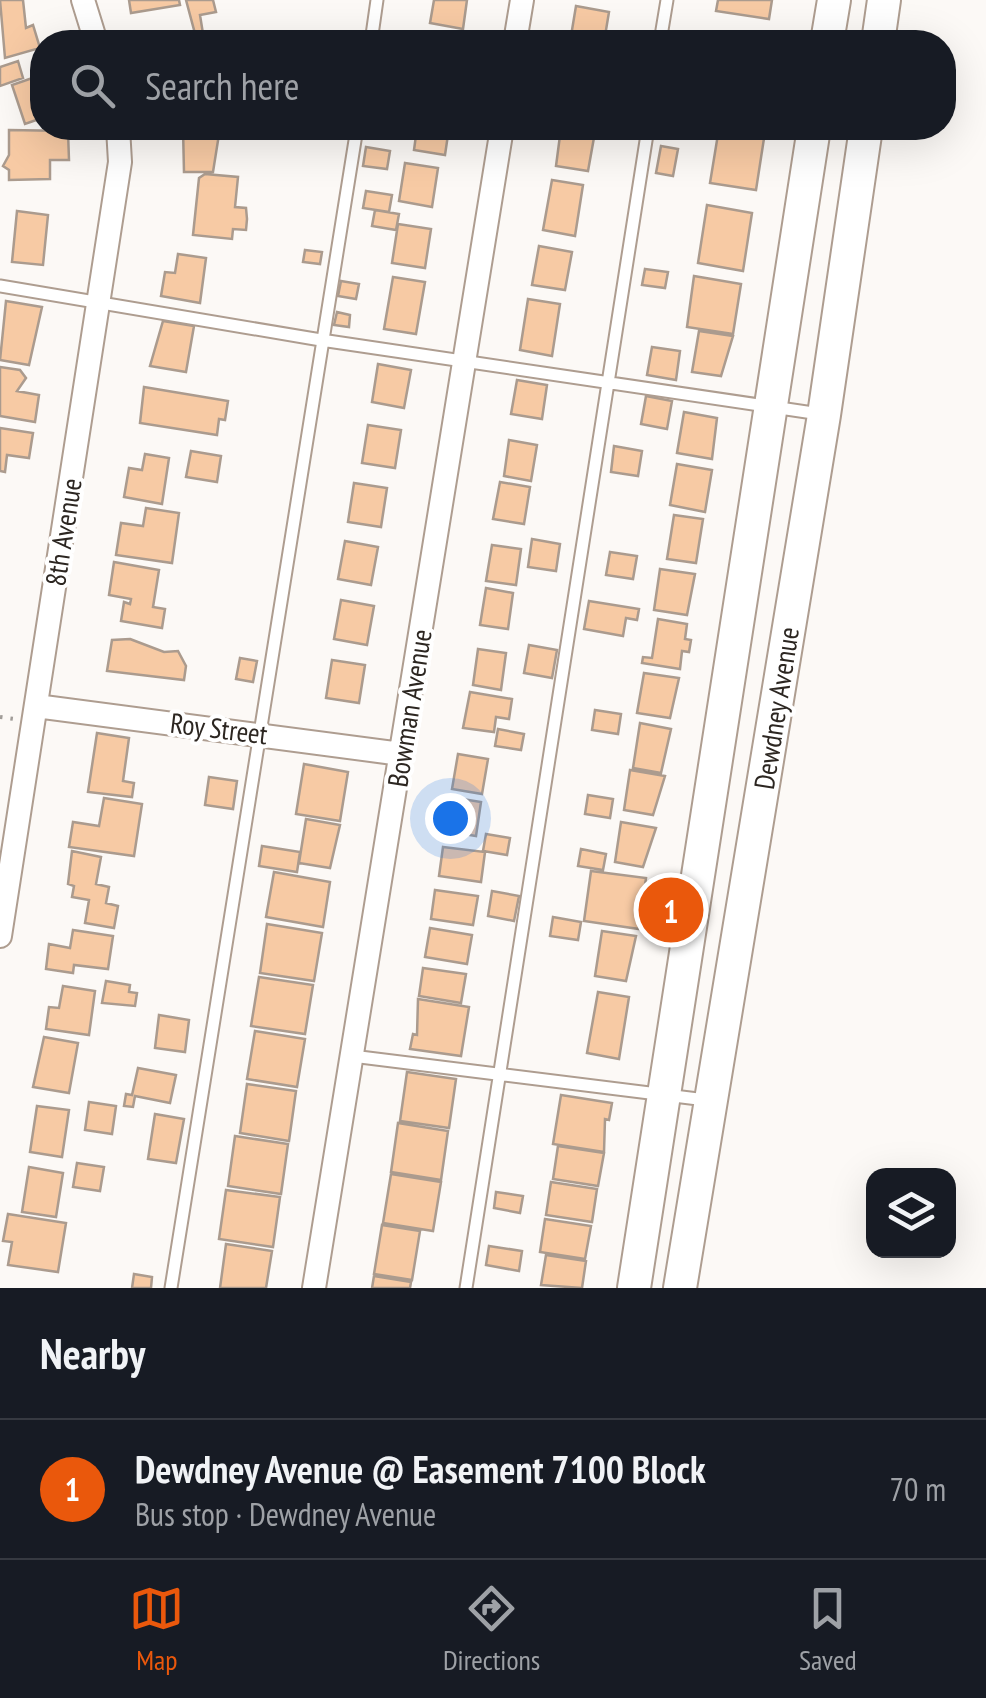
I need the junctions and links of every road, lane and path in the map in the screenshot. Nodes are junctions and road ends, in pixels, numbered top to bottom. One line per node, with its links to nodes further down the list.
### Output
1 (83, 0): 7 (street)
2 (377, 0): 8 (lane)
3 (522, 0): 9 (street)
4 (667, 0): 10 (lane)
5 (834, 0): 11 (main road)
6 (884, 0): 12 (main road)
7 (92, 30)
8 (373, 30)
9 (517, 30)
10 (662, 30)
11 (829, 30)
12 (880, 30)
13 (119, 140): 20 (street, 8th Avenue)
14 (355, 140): 21 (lane)
15 (500, 140): 22 (street, Bowman Avenue)
16 (646, 140): 23 (lane)
17 (812, 140): 24 (main road, Dewdney Avenue)
18 (864, 140): 25 (main road, Dewdney Avenue)
19 (0, 286): 20 (lane)
20 (99, 302): 21 (lane); 26 (street, 8th Avenue)
21 (321, 340): 22 (lane); 27 (lane)
22 (466, 362): 23 (lane); 28 (street, Bowman Avenue)
23 (610, 383): 24 (lane); 31 (lane)
24 (770, 407): 25 (lane); 32 (main road, Dewdney Avenue)
25 (824, 415): 33 (main road, Dewdney Avenue)
26 (36, 706): 27 (street, Roy Street); 29 (street, 8th Avenue)
27 (261, 733): 28 (street, Roy Street); 34 (lane)
28 (401, 754): 30 (street, Bowman Avenue)
29 (0, 936)
30 (352, 1056): 31 (lane); 35 (street, Bowman Avenue)
31 (500, 1076): 32 (lane); 36 (lane)
32 (665, 1096): 33 (lane); 37 (main road, Dewdney Avenue)
33 (711, 1101): 38 (main road, Dewdney Avenue)
34 (171, 1288)
35 (314, 1288)
36 (466, 1288)
37 (634, 1288)
38 (680, 1288)

